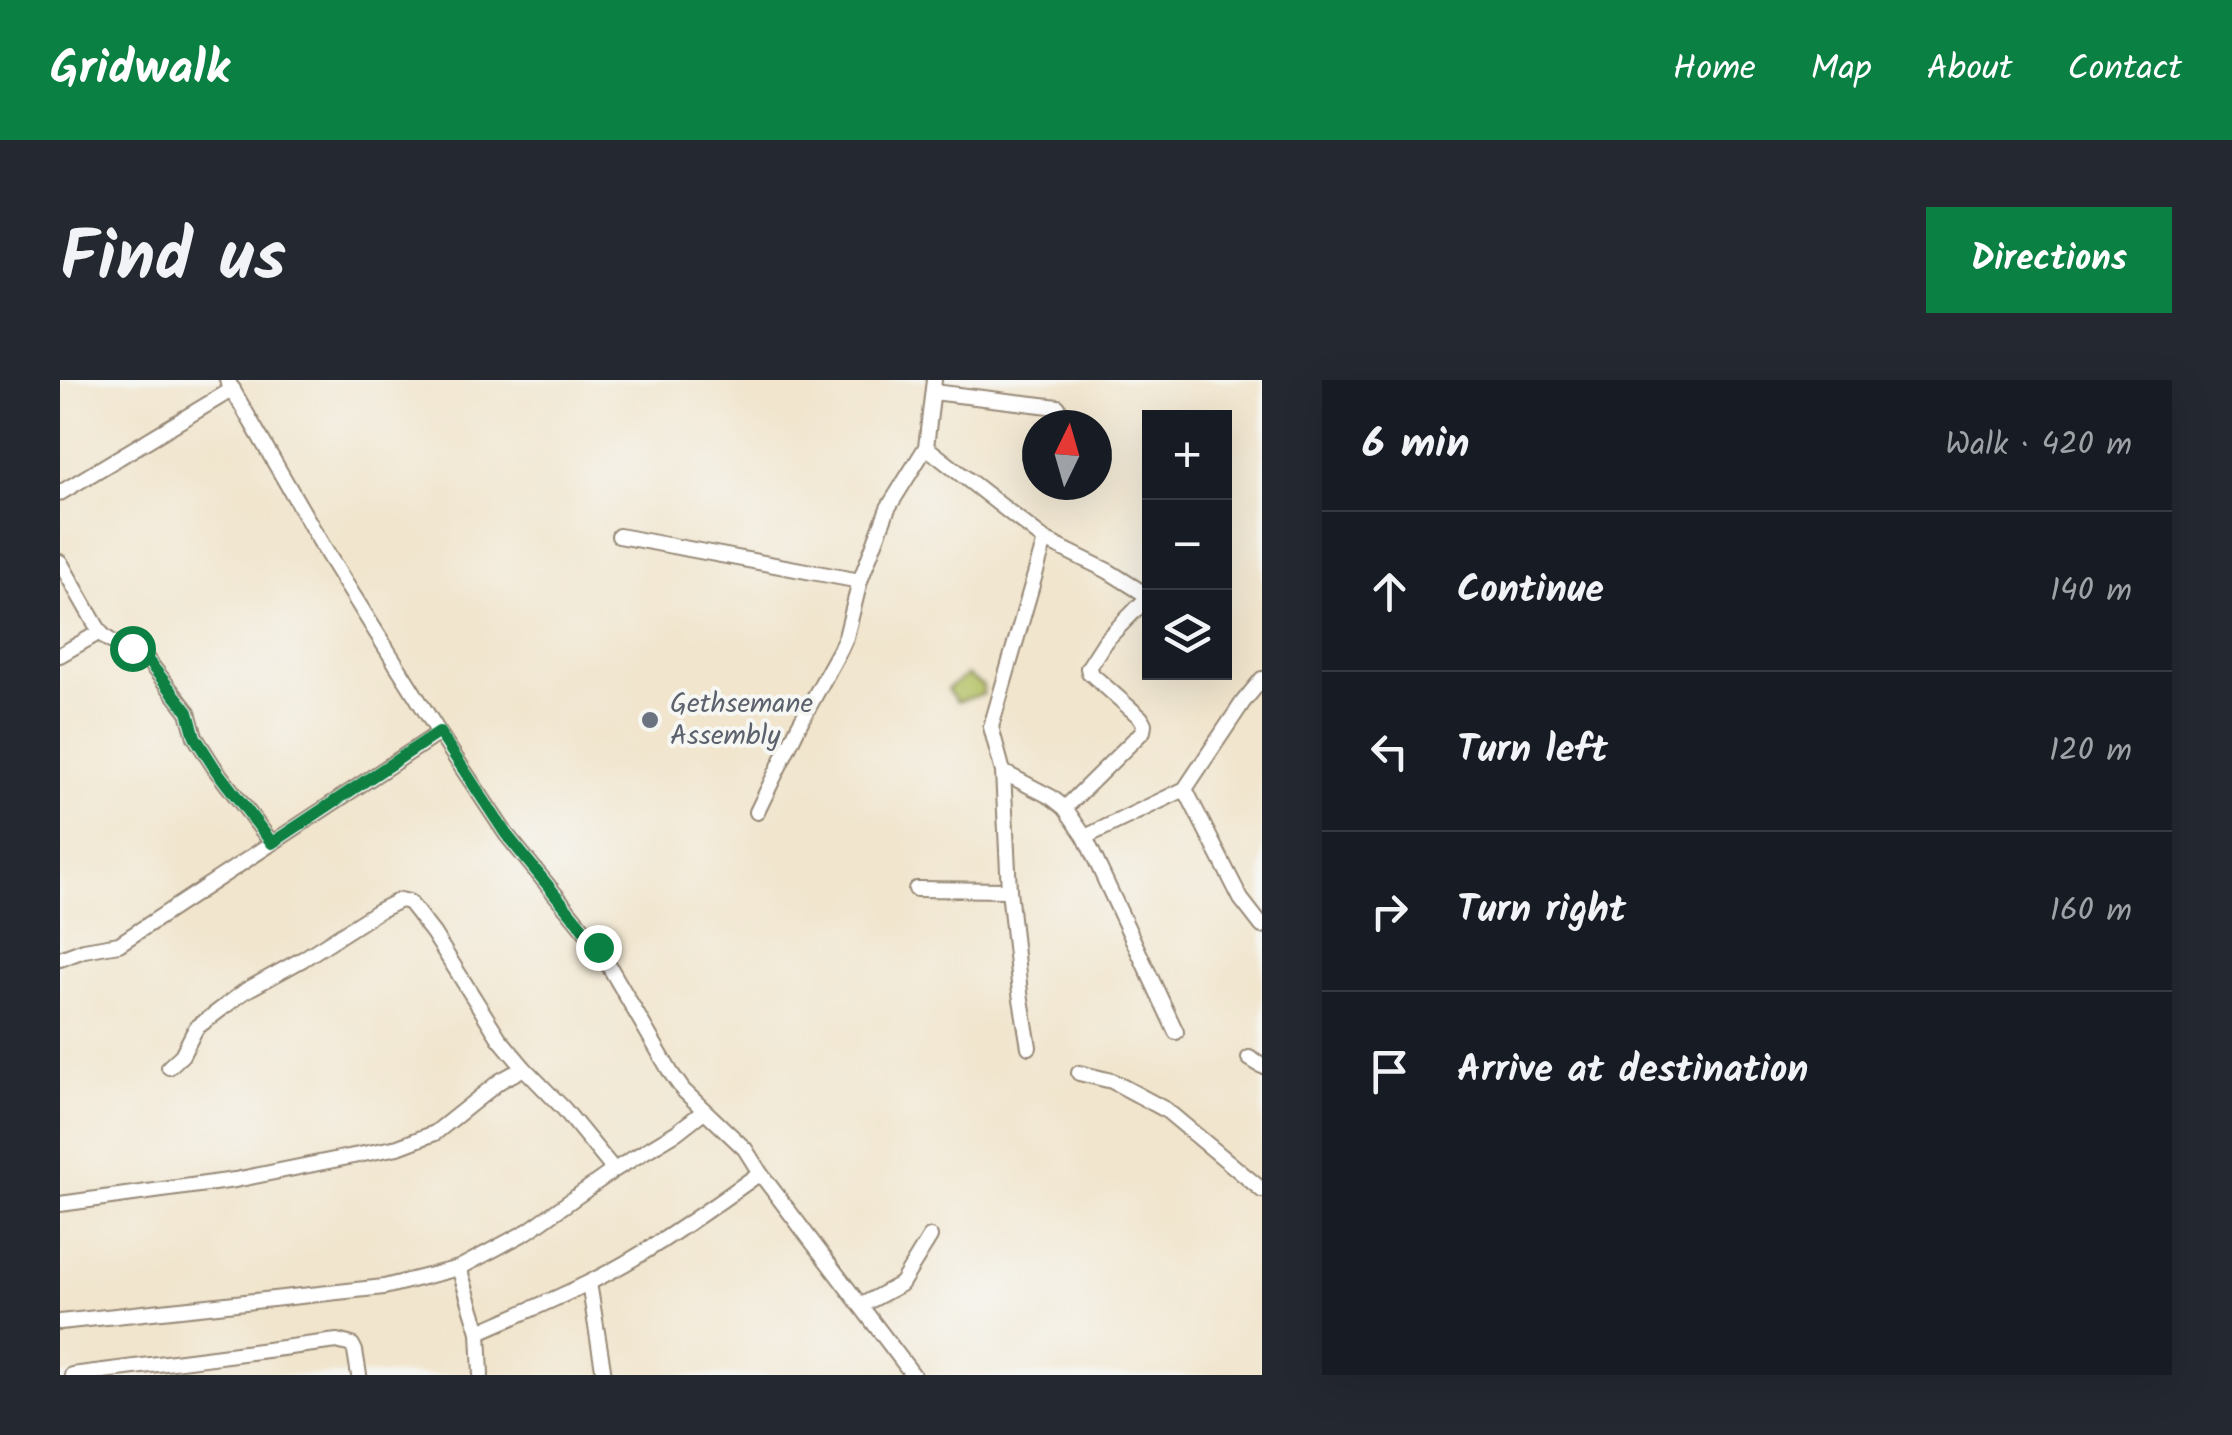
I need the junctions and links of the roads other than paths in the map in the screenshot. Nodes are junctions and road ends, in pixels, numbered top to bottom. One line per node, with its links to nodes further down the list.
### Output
1 (230, 384): 5 (street); 15 (street)
2 (933, 386): 3 (street); 4 (street)
3 (1058, 407)
4 (926, 447): 7 (street); 9 (street)
5 (60, 494)
6 (619, 536): 9 (street)
7 (1044, 540): 10 (street); 16 (street)
8 (60, 562): 12 (street)
9 (860, 581): 19 (street)
10 (1142, 591)
11 (1142, 602): 18 (street)
12 (100, 632): 13 (street); 21 (street)
13 (60, 656)
14 (1262, 679): 17 (street)
15 (439, 732): 21 (street); 31 (street)
16 (1003, 772): 18 (street); 23 (street)
17 (1185, 789): 20 (street); 24 (street)
18 (1065, 808): 20 (street)
19 (757, 812)
20 (1085, 837): 26 (street)
21 (272, 843): 25 (street)
22 (916, 890): 23 (street)
23 (1010, 890): 27 (street)
24 (1262, 926)
25 (60, 959)
26 (1176, 1032)
27 (1030, 1047)
28 (169, 1067): 29 (street)
29 (524, 1068): 32 (street); 35 (street)
30 (1079, 1073): 34 (street)
31 (704, 1111): 32 (street); 33 (street)
32 (614, 1170): 37 (street)
33 (760, 1173): 38 (street); 39 (street)
34 (1262, 1190)
35 (60, 1204)
36 (930, 1237): 39 (street)
37 (459, 1268): 40 (street); 41 (street)
38 (589, 1283): 41 (street); 46 (street)
39 (862, 1306): 42 (street)
40 (60, 1322)
41 (479, 1332): 45 (street)
42 (906, 1374)
43 (72, 1375): 44 (street)
44 (359, 1375)
45 (481, 1375)
46 (604, 1375)

